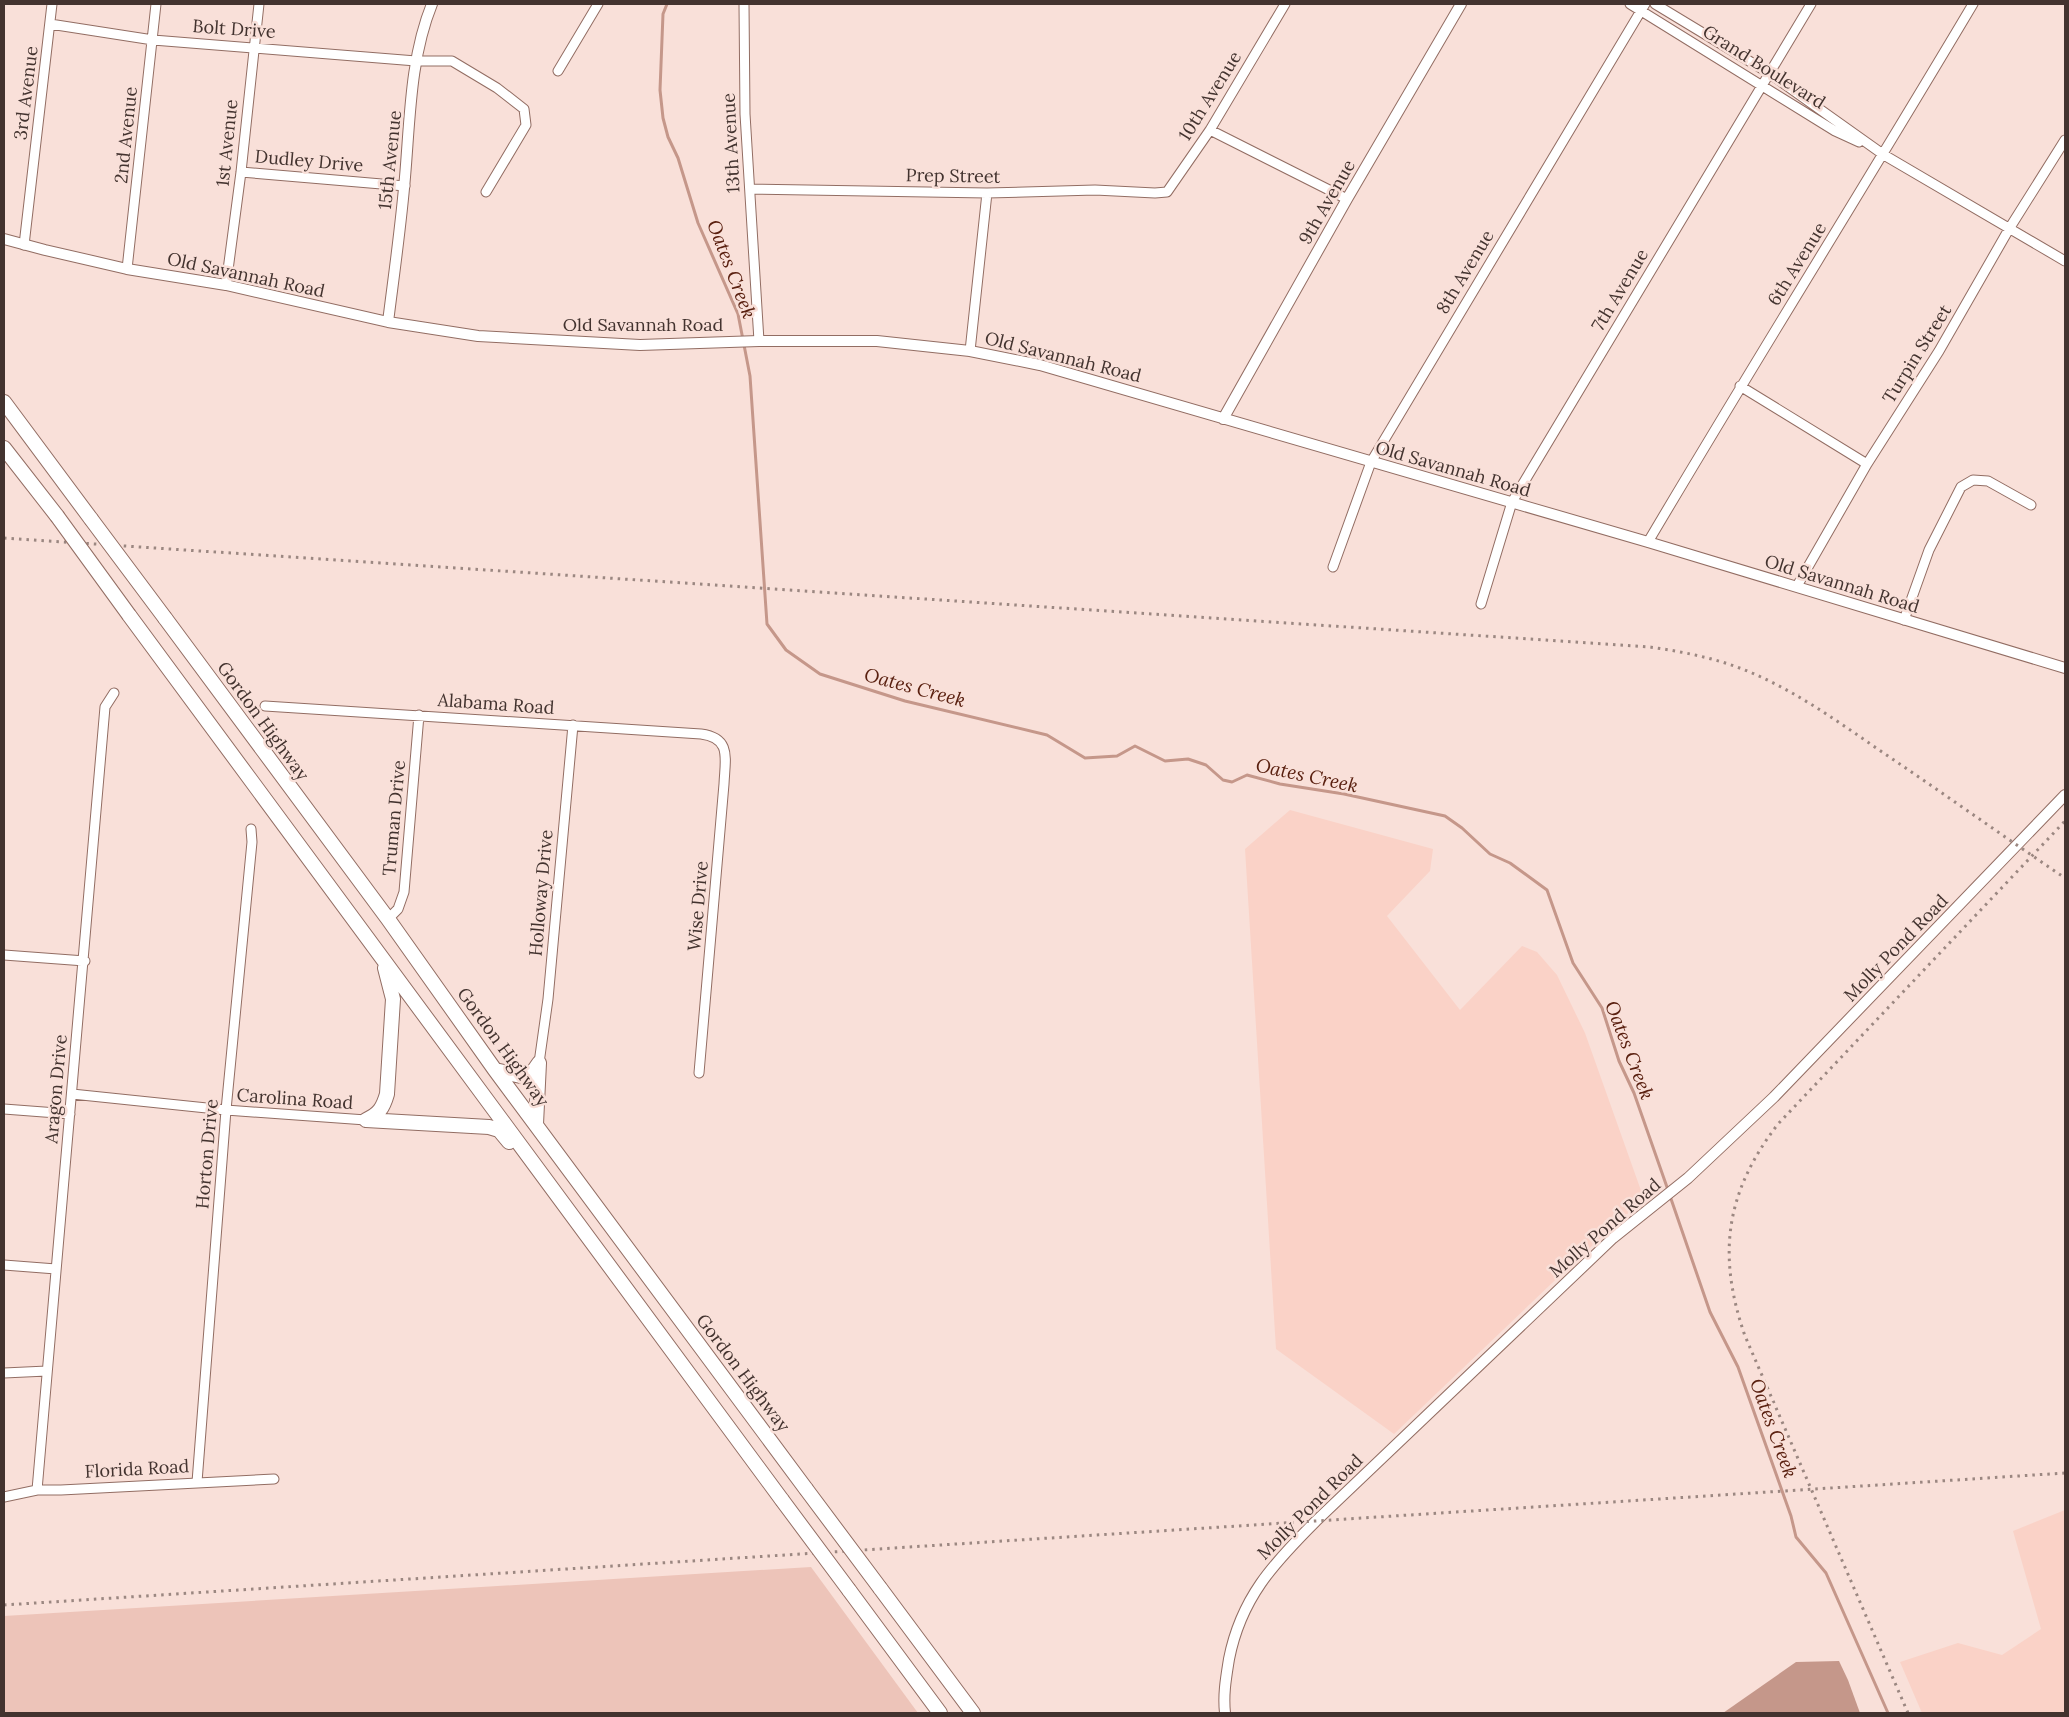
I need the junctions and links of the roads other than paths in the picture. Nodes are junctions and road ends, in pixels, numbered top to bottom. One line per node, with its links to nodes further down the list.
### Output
1 (52, 4): 14 (street, 3rd Avenue)
2 (156, 4): 15 (street, 2nd Avenue)
3 (259, 4): 16 (street, 1st Avenue)
4 (432, 4): 17 (street, 15th Avenue)
5 (598, 4): 18 (street)
6 (744, 4): 26 (street, 13th Avenue)
7 (1284, 4): 21 (street, 10th Avenue)
8 (1461, 4): 30 (street, 9th Avenue)
9 (1630, 4): 13 (street, Grand Boulevard)
10 (1655, 4): 19 (street, Grand Boulevard)
11 (1811, 4): 19 (street, 7th Avenue)
12 (1973, 4): 23 (street, 6th Avenue)
13 (1643, 7): 20 (street, Grand Boulevard); 45 (street, 8th Avenue)
14 (50, 24): 15 (street, Bolt Drive); 33 (street, 3rd Avenue)
15 (153, 40): 16 (street, Bolt Drive); 36 (street, 2nd Avenue)
16 (254, 46): 17 (street, Bolt Drive); 24 (street, 1st Avenue)
17 (416, 61): 25 (street, 15th Avenue); 27 (street, Bolt Drive)
18 (558, 71)
19 (1769, 73): 20 (street, 7th Avenue); 23 (street, Grand Boulevard)
20 (1762, 84): 23 (street, Grand Boulevard); 47 (street, 7th Avenue)
21 (1210, 130): 29 (street, 10th Avenue); 30 (street)
22 (2065, 140): 31 (street, Turpin Street)
23 (1884, 155): 31 (street, Grand Boulevard); 41 (street, 6th Avenue)
24 (241, 172): 25 (street, Dudley Drive); 37 (street, 1st Avenue)
25 (405, 186): 38 (street, 15th Avenue)
26 (750, 189): 28 (street, Prep Street); 39 (street, 13th Avenue)
27 (486, 192)
28 (987, 193): 29 (street, Prep Street); 40 (street)
29 (1155, 194)
30 (1347, 199): 43 (street, 9th Avenue)
31 (2009, 229): 35 (street, Grand Boulevard); 46 (street, Turpin Street)
32 (4, 239): 33 (street, Old Savannah Road)
33 (24, 245): 34 (street, Old Savannah Road); 36 (street, Old Savannah Road)
34 (4, 247)
35 (2065, 261)
36 (127, 269): 37 (street, Old Savannah Road)
37 (226, 285): 38 (street, Old Savannah Road)
38 (388, 322): 39 (street, Old Savannah Road)
39 (759, 341): 40 (street, Old Savannah Road)
40 (970, 351): 43 (street, Old Savannah Road)
41 (1740, 386): 46 (street); 49 (street, 6th Avenue)
42 (4, 402): 62 (highway, Gordon Highway, bridge)
43 (1223, 419): 45 (street, Old Savannah Road)
44 (4, 448): 64 (highway, bridge)
45 (1371, 462): 47 (street, Old Savannah Road); 50 (street, 8th Avenue)
46 (1867, 464): 51 (street, Turpin Street)
47 (1512, 502): 49 (street, Old Savannah Road); 52 (street, 7th Avenue)
48 (2031, 505): 53 (street)
49 (1648, 542): 51 (street, Old Savannah Road)
50 (1334, 567)
51 (1797, 586): 53 (street, Old Savannah Road)
52 (1481, 604)
53 (1904, 620): 54 (street, Old Savannah Road)
54 (2065, 668)
55 (114, 693): 65 (street, Aragon Drive)
56 (265, 706): 57 (street, Alabama Road)
57 (419, 715): 58 (street, Alabama Road); 62 (street, Truman Drive)
58 (573, 725): 59 (street, Alabama Road); 66 (street, Holloway Drive)
59 (722, 742): 68 (street, Wise Drive)
60 (2065, 795): 86 (street, Molly Pond Road)
61 (251, 829): 71 (street, Horton Drive)
62 (388, 918): 67 (highway, Gordon Highway)
63 (4, 955): 65 (street)
64 (382, 958): 73 (highway); 75 (highway)
65 (84, 961): 69 (street, Aragon Drive)
66 (539, 1063): 67 (highway); 74 (highway)
67 (495, 1070): 74 (highway, Gordon Highway)
68 (700, 1073)
69 (72, 1094): 71 (street, Carolina Road); 72 (street, Aragon Drive)
70 (4, 1109): 72 (street)
71 (226, 1110): 73 (street, Carolina Road); 81 (street, Horton Drive)
72 (70, 1114): 77 (street, Aragon Drive)
73 (366, 1120): 75 (highway)
74 (536, 1124): 85 (highway, Gordon Highway, bridge)
75 (528, 1154): 84 (highway, bridge)
76 (4, 1265): 77 (street)
77 (56, 1269): 78 (street, Aragon Drive)
78 (47, 1371): 79 (street); 82 (street, Aragon Drive)
79 (4, 1373)
80 (274, 1479): 81 (street, Florida Road)
81 (197, 1482): 82 (street, Florida Road)
82 (37, 1490): 83 (street, Florida Road)
83 (4, 1497)
84 (940, 1713)
85 (973, 1713)
86 (1225, 1713)

